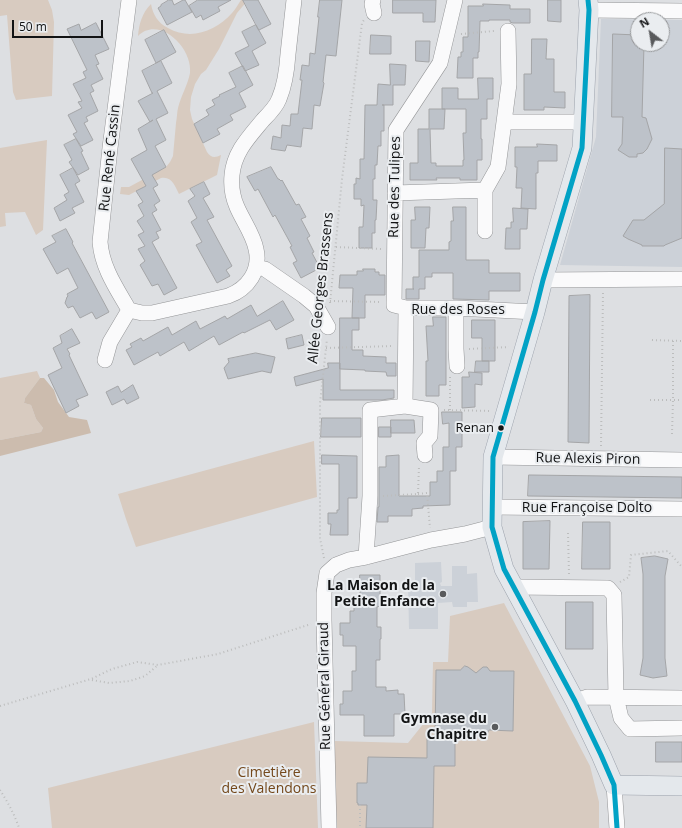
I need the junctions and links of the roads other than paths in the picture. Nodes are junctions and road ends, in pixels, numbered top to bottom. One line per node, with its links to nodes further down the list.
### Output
1 (129, 0): 17 (street, Rue René Cassin)
2 (294, 0): 12 (street)
3 (455, 0): 10 (street, Rue des Tulipes)
4 (588, 5): 5 (street); 8 (main road)
5 (682, 11)
6 (508, 31): 7 (street)
7 (504, 122): 8 (street); 9 (street)
8 (583, 122): 14 (main road)
9 (485, 190): 10 (street); 11 (street)
10 (395, 193): 15 (street, Rue des Tulipes)
11 (485, 232)
12 (256, 266): 17 (street); 19 (street)
13 (682, 278): 14 (street)
14 (543, 280): 18 (main road)
15 (400, 305): 16 (street, Rue des Roses); 22 (street, Rue des Roses)
16 (456, 308): 18 (street, Rue des Roses); 21 (street)
17 (129, 310): 20 (street)
18 (535, 312): 24 (main road)
19 (328, 327)
20 (105, 360)
21 (457, 366)
22 (405, 406): 23 (street); 29 (street)
23 (425, 455)
24 (493, 457): 25 (street, Rue Alexis Piron); 26 (main road)
25 (682, 460)
26 (492, 507): 27 (street, Rue Françoise Dolto); 28 (main road)
27 (682, 509)
28 (492, 527): 29 (street); 30 (main road)
29 (366, 557): 37 (street, Rue Général Giraud)
30 (513, 586): 31 (street); 33 (main road)
31 (616, 697): 32 (street); 33 (street); 34 (street)
32 (682, 698)
33 (575, 702): 35 (main road)
34 (682, 728)
35 (614, 785): 36 (main road); 38 (street)
36 (682, 786)
37 (329, 828)
38 (617, 828)

